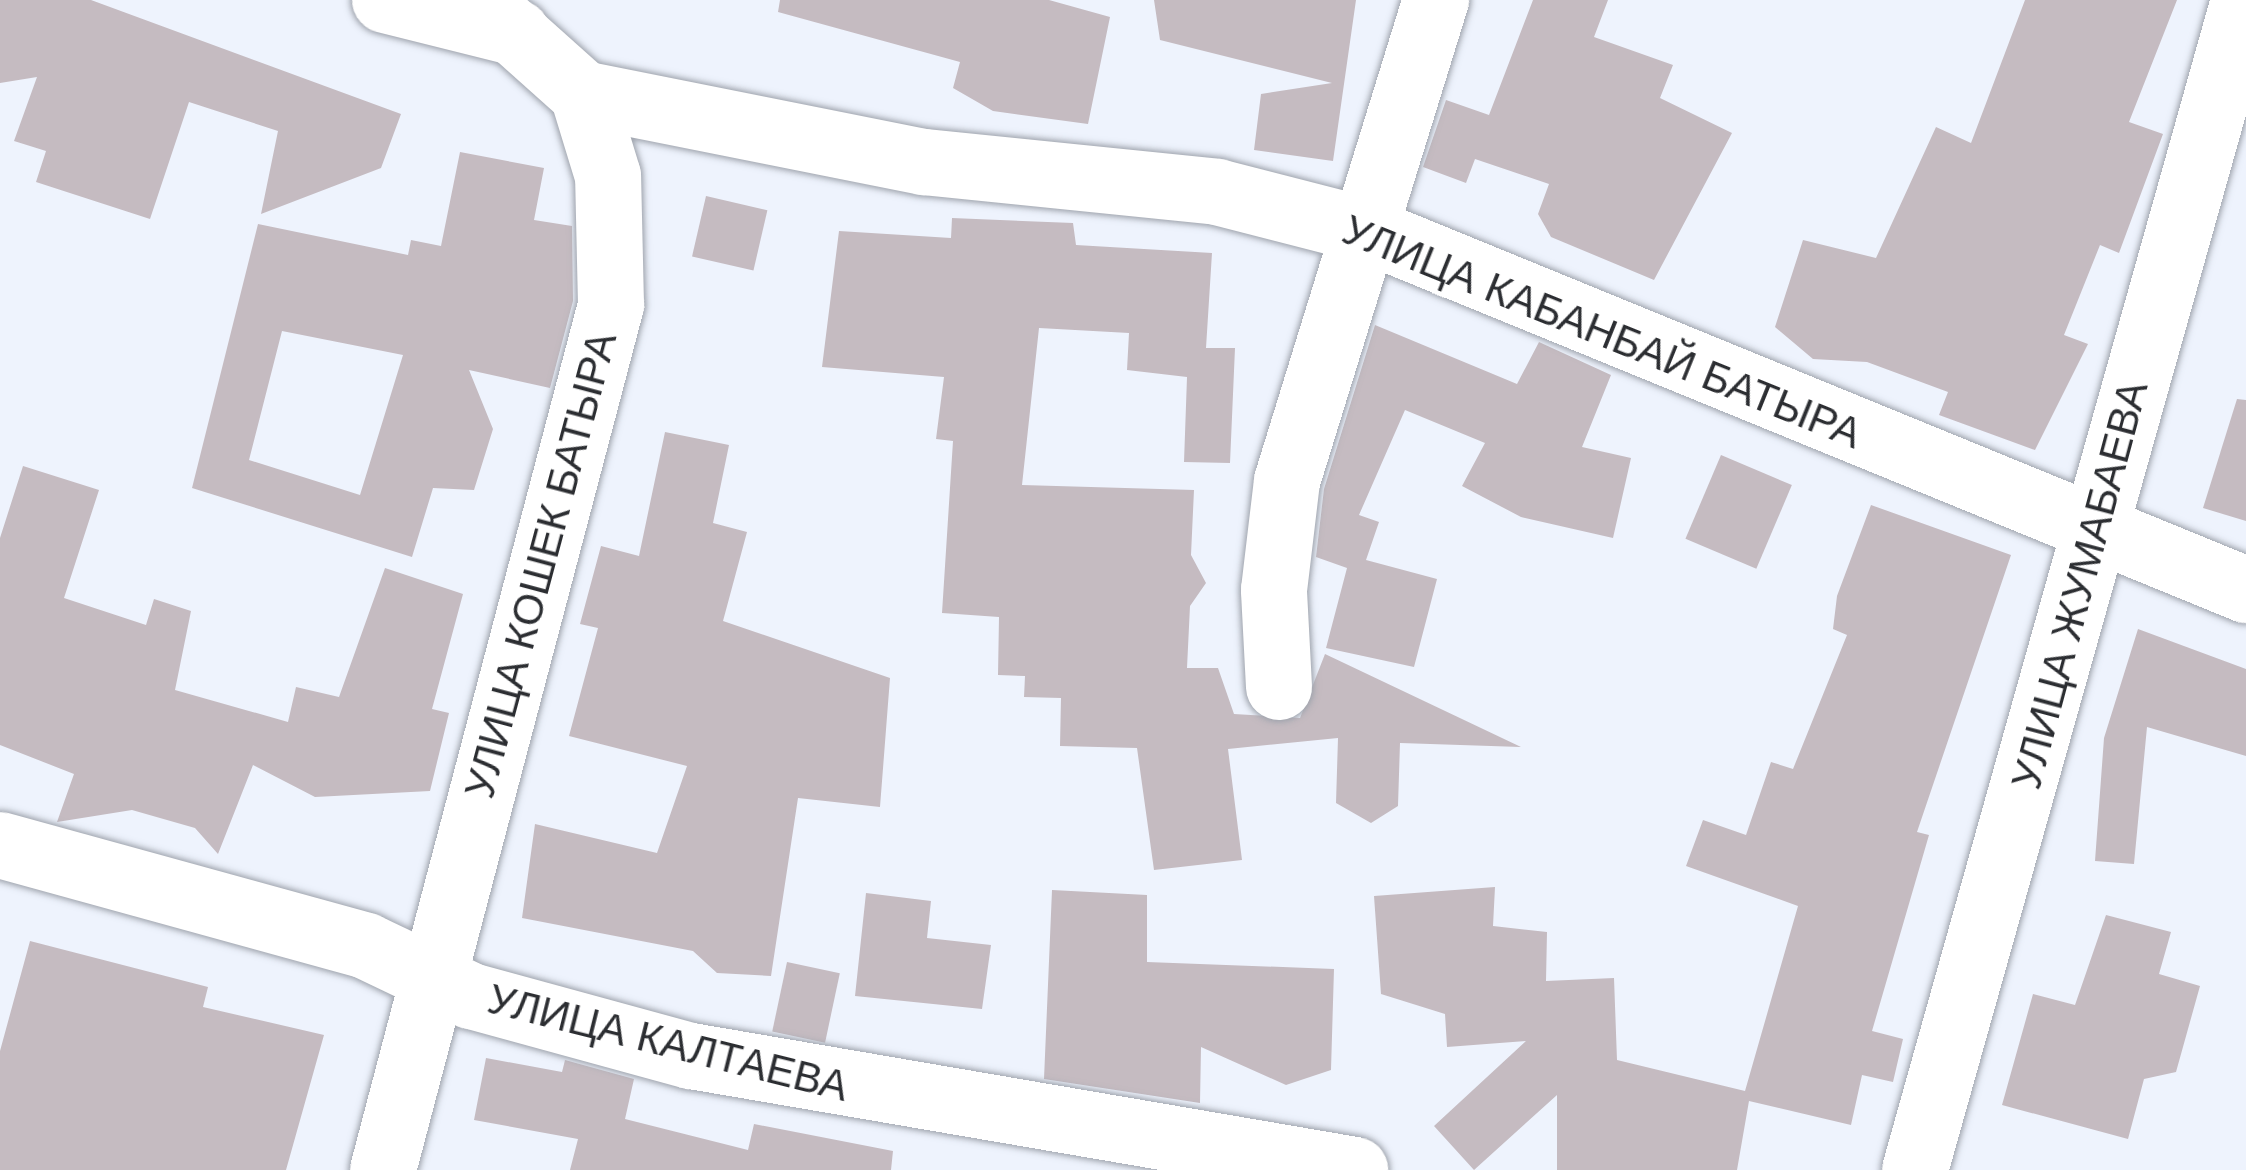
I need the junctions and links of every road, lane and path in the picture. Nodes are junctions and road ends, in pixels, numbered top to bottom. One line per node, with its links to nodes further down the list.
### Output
1 (385, 0): 4 (street)
2 (1436, 0): 6 (street)
3 (2245, 0): 7 (street, УЛИЦА ЖУМАБАЕВА)
4 (498, 16): 5 (street)
5 (584, 94): 6 (street, УЛИЦА КАБАНБАЙ БАТЫРА); 11 (street, УЛИЦА КОШЕК БАТЫРА)
6 (1369, 231): 7 (street, УЛИЦА КАБАНБАЙ БАТЫРА); 9 (street)
7 (2100, 537): 8 (street, УЛИЦА КАБАНБАЙ БАТЫРА); 15 (street, УЛИЦА ЖУМАБАЕВА)
8 (2246, 590)
9 (1279, 686)
10 (0, 845): 11 (street, УЛИЦА КАЛТАЕВА)
11 (429, 975): 12 (street, УЛИЦА КАЛТАЕВА); 13 (street, УЛИЦА КОШЕК БАТЫРА)
12 (1280, 1164): 14 (street, УЛИЦА КАЛТАЕВА)
13 (383, 1170)
14 (1355, 1170)
15 (1915, 1170)

